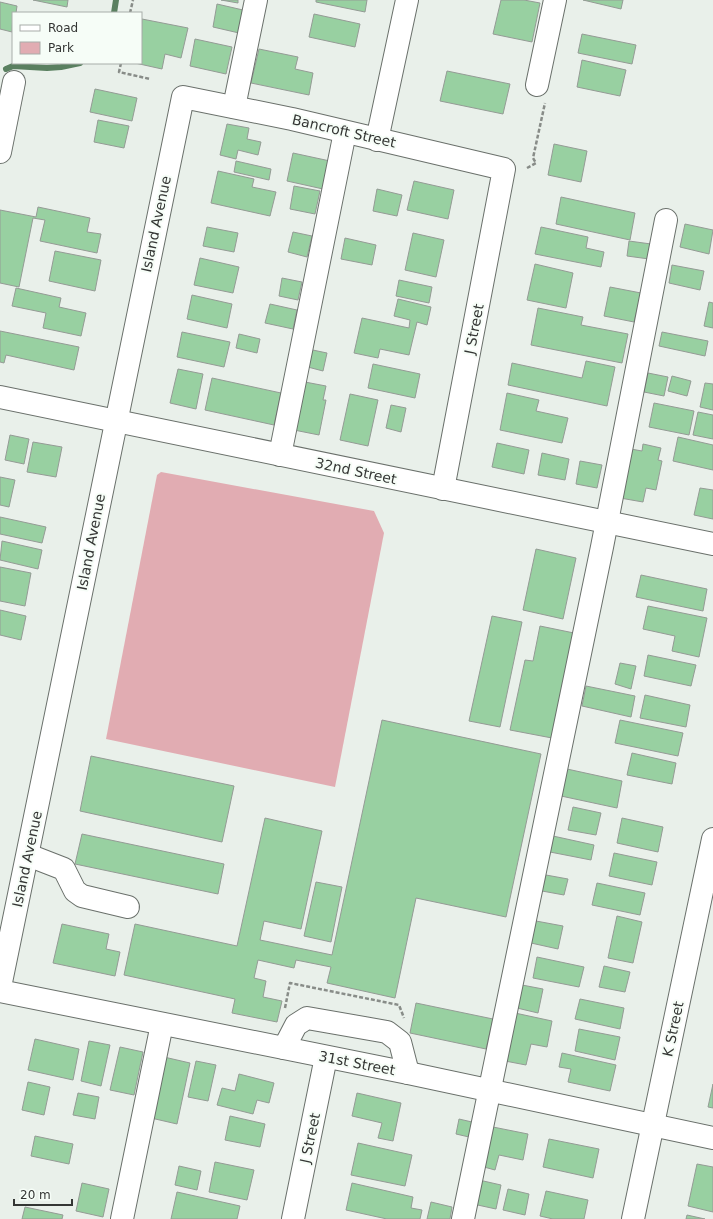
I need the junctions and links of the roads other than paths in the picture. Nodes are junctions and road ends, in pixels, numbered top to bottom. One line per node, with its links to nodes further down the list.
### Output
1 (256, 0): 7 (street)
2 (407, 0): 9 (street)
3 (555, 0): 5 (street)
4 (14, 82): 10 (street)
5 (541, 93)
6 (183, 96): 7 (street, Bancroft Street); 14 (street, Island Avenue)
7 (234, 107): 8 (street, Bancroft Street)
8 (345, 132): 9 (street, Bancroft Street); 15 (street)
9 (377, 140): 11 (street, Bancroft Street)
10 (0, 152)
11 (504, 169): 16 (street, J Street)
12 (666, 220): 17 (street)
13 (0, 397): 14 (street, 32nd Street)
14 (116, 421): 15 (street, 32nd Street); 20 (street, Island Avenue)
15 (280, 455): 16 (street, 32nd Street)
16 (443, 489): 17 (street, 32nd Street)
17 (607, 522): 18 (street, 32nd Street); 28 (street)
18 (713, 544)
19 (713, 839): 29 (street, K Street)
20 (28, 855): 21 (street); 22 (street, Island Avenue)
21 (128, 906)
22 (0, 987)
23 (0, 991): 24 (street, 31st Street)
24 (162, 1024): 25 (street, 31st Street); 31 (street)
25 (284, 1048): 26 (street, 31st Street); 27 (street)
26 (326, 1057): 27 (street, 31st Street); 32 (street, J Street)
27 (408, 1073): 28 (street, 31st Street)
28 (489, 1091): 29 (street, 31st Street); 33 (street)
29 (653, 1125): 30 (street, 31st Street); 34 (street, K Street)
30 (713, 1138)
31 (122, 1219)
32 (293, 1219)
33 (463, 1219)
34 (633, 1219)

